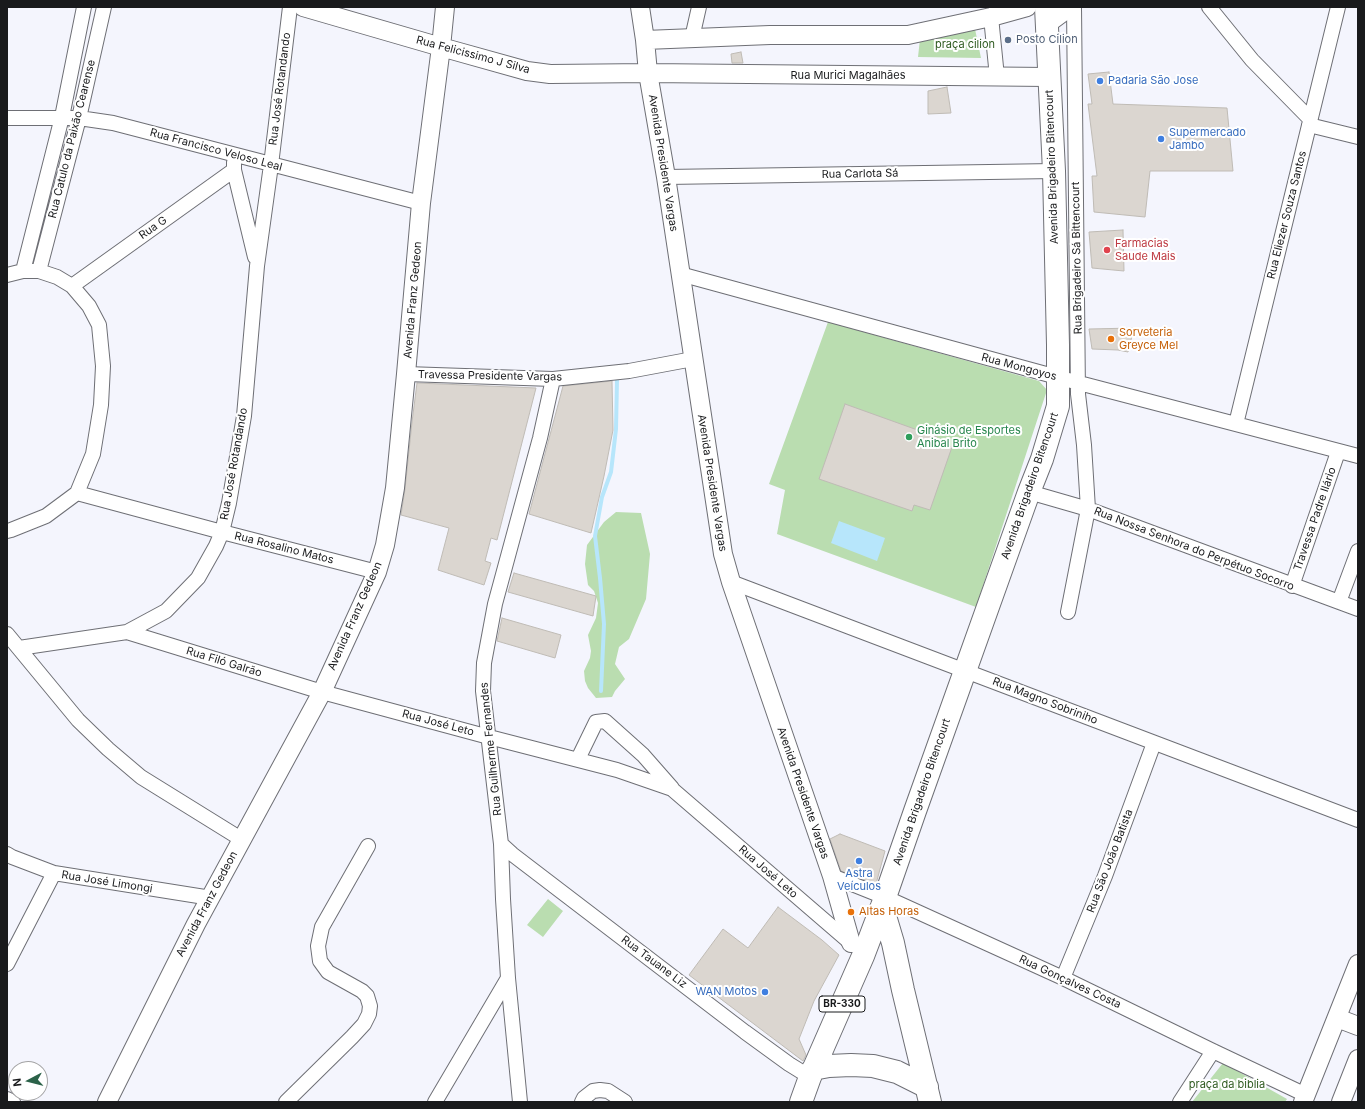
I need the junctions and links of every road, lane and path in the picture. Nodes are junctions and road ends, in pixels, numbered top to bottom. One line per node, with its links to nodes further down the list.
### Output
1 (84, 7): 21 (street, Rua Catulo da Paixão Cearense)
2 (104, 7): 23 (street, Rua Catulo da Paixão Cearense)
3 (290, 7): 27 (street, Rua José Rotandando)
4 (303, 7): 17 (street, Rua Felicissimo J Silva)
5 (445, 7): 17 (street, Avenida Franz Gedeon)
6 (640, 7): 16 (street, Avenida Presidente Vargas)
7 (699, 7): 15 (street)
8 (1027, 7): 14 (street)
9 (1070, 7): 13 (street)
10 (1074, 7): 41 (street, Rua Brigadeiro Sá Bittencourt)
11 (1209, 7): 24 (street)
12 (1338, 7): 24 (street, Rua Eliezer Souza Santos)
13 (1047, 16): 20 (main road, Avenida Brigadeiro Bitencourt)
14 (991, 17): 15 (street); 19 (street)
15 (692, 38): 16 (street)
16 (645, 40): 18 (street, Avenida Presidente Vargas)
17 (441, 47): 18 (street, Rua Felicissimo J Silva); 31 (street, Avenida Franz Gedeon)
18 (648, 73): 19 (street, Rua Murici Magalhães); 30 (street, Avenida Presidente Vargas)
19 (997, 77): 20 (street, Rua Murici Magalhães)
20 (1048, 77): 29 (main road, Avenida Brigadeiro Bitencourt)
21 (62, 117): 22 (street, Rua Francisco Veloso Leal); 23 (street, Rua Francisco Veloso Leal); 33 (street, Rua Catulo da Paixão Cearense)
22 (7, 118)
23 (79, 118): 26 (street, Rua Francisco Veloso Leal); 34 (street, Rua Catulo da Paixão Cearense)
24 (1310, 122): 25 (street); 42 (street, Rua Eliezer Souza Santos)
25 (1358, 137)
26 (233, 154): 27 (street, Rua Francisco Veloso Leal); 28 (street, Rua José Rotandando)
27 (271, 165): 31 (street, Rua Francisco Veloso Leal); 32 (street, Rua José Rotandando)
28 (234, 170): 32 (street, Rua José Rotandando); 37 (street, Rua G)
29 (1054, 171): 30 (street, Rua Carlota Sá); 41 (main road, Avenida Brigadeiro Bitencourt)
30 (666, 177): 35 (street, Avenida Presidente Vargas)
31 (421, 203): 39 (street, Avenida Franz Gedeon)
32 (257, 266): 49 (street, Rua José Rotandando)
33 (24, 271): 34 (street); 36 (street)
34 (39, 272): 37 (street)
35 (680, 274): 38 (street, Avenida Presidente Vargas); 41 (street, Rua Mongoyos)
36 (7, 275)
37 (72, 286): 46 (street)
38 (693, 359): 40 (street, Travessa Presidente Vargas); 52 (street, Avenida Presidente Vargas)
39 (406, 374): 40 (street, Travessa Presidente Vargas); 51 (street, Avenida Franz Gedeon)
40 (553, 379): 62 (street, Rua Guilherme Fernandes)
41 (1069, 380): 42 (street, Rua Mongoyos); 45 (main road, Avenida Brigadeiro Bitencourt); 47 (street, Rua Brigadeiro Sá Bittencourt)
42 (1236, 424): 43 (street, Rua Mongoyos)
43 (1338, 452): 44 (street, Rua Mongoyos); 53 (street, Travessa Padre Ilário)
44 (1357, 453)
45 (1029, 492): 47 (street, Rua Nossa Senhora do Perpétuo Socorro); 60 (main road, Avenida Brigadeiro Bitencourt)
46 (77, 493): 48 (street); 49 (street, Rua Rosalino Matos)
47 (1088, 509): 53 (street, Rua Nossa Senhora do Perpétuo Socorro); 56 (street, Rua Brigadeiro Sá Bittencourt)
48 (7, 531)
49 (222, 532): 51 (street, Rua Rosalino Matos); 57 (street, Rua José Rotandando)
50 (1358, 550): 54 (street)
51 (376, 572): 61 (street, Avenida Franz Gedeon)
52 (731, 582): 60 (street, Rua Magno Sobriniho); 72 (street, Avenida Presidente Vargas)
53 (1292, 586): 54 (street, Rua Nossa Senhora do Perpétuo Socorro)
54 (1338, 602): 55 (street, Rua Nossa Senhora do Perpétuo Socorro)
55 (1358, 609)
56 (1068, 612)
57 (127, 632): 59 (street, Rua José Rotandando); 61 (street, Rua Filó Galrão)
58 (7, 634): 59 (street)
59 (19, 648): 67 (street)
60 (965, 670): 63 (street, Rua Magno Sobriniho); 74 (main road, Avenida Brigadeiro Bitencourt)
61 (322, 692): 62 (street, Rua José Leto); 67 (street, Avenida Franz Gedeon)
62 (489, 737): 64 (street, Rua José Leto); 68 (street, Rua Guilherme Fernandes)
63 (1154, 743): 66 (street, Rua Magno Sobriniho); 79 (street, Rua São João Batista)
64 (578, 759): 65 (street, Rua José Leto); 65 (street, Rua José Leto)
65 (672, 789): 75 (street, Rua José Leto)
66 (1358, 820)
67 (241, 839): 73 (street, Avenida Franz Gedeon)
68 (501, 844): 78 (street, Rua Guilherme Fernandes); 84 (street, Rua Tauane Liz)
69 (368, 846): 90 (street)
70 (7, 854): 71 (street, Rua José Limongi)
71 (54, 874): 73 (street, Rua José Limongi); 76 (street)
72 (832, 876): 74 (street, Rua Gonçalves Costa); 75 (street, Avenida Presidente Vargas)
73 (211, 898): 89 (street, Avenida Franz Gedeon)
74 (884, 902): 75 (main road, BR-330); 79 (street, Rua Gonçalves Costa); 85 (main road)
75 (857, 950): 84 (main road, BR-330)
76 (7, 964)
77 (1358, 964): 80 (street)
78 (508, 978): 91 (street); 92 (street, Rua Guilherme Fernandes)
79 (1063, 978): 82 (street, Rua Gonçalves Costa)
80 (1337, 1018): 81 (street); 87 (street)
81 (1358, 1026)
82 (1213, 1051): 87 (street, Rua Gonçalves Costa); 96 (street)
83 (1358, 1059): 97 (street)
84 (812, 1073): 85 (main road); 95 (main road, BR-330)
85 (929, 1095)
86 (7, 1099): 88 (street)
87 (1305, 1099)
88 (13, 1102)
89 (107, 1102)
90 (286, 1102)
91 (435, 1102)
92 (520, 1102)
93 (582, 1102): 94 (street)
94 (625, 1102)
95 (801, 1102)
96 (1180, 1102)
97 (1342, 1102)

